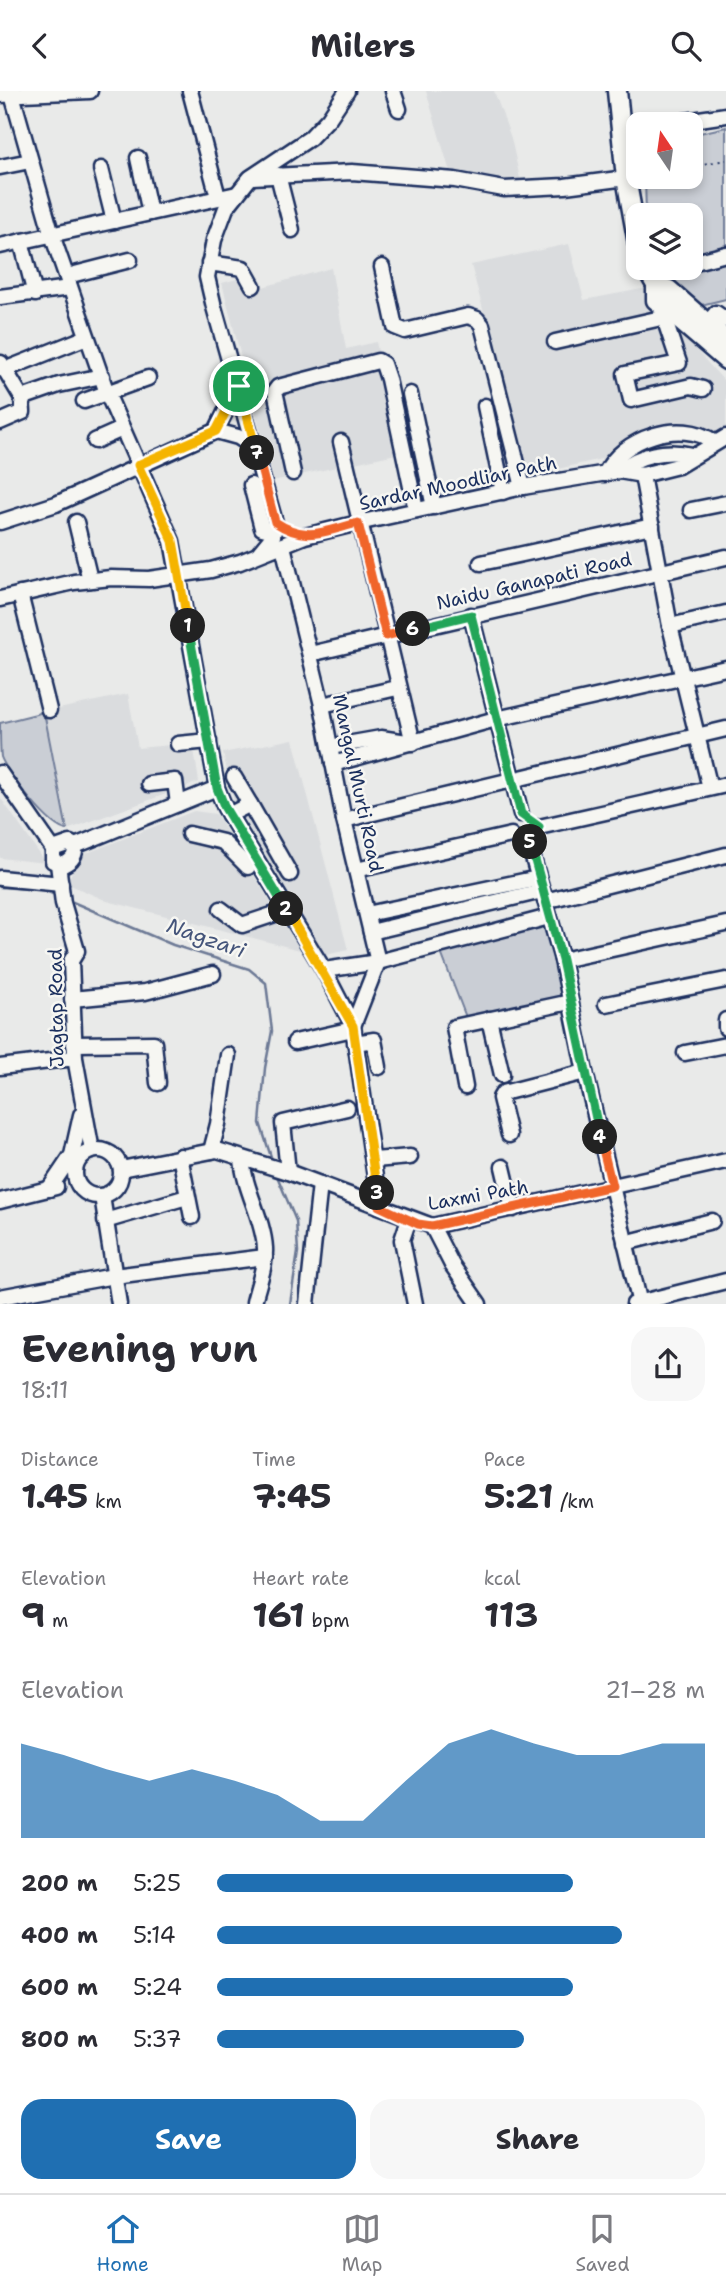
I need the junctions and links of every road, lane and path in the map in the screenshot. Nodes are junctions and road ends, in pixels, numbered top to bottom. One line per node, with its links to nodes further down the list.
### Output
1 (90, 91): 6 (street)
2 (190, 91): 21 (street)
3 (347, 91): 18 (street)
4 (393, 91): 7 (street)
5 (617, 91): 8 (main road)
6 (8, 94): 13 (street)
7 (400, 109)
8 (626, 114)
9 (726, 115): 10 (street)
10 (704, 118)
11 (138, 158): 22 (street)
12 (726, 160): 14 (path)
13 (30, 161): 15 (street); 25 (street)
14 (704, 164)
15 (0, 167)
16 (101, 169): 23 (street)
17 (278, 175): 18 (street); 19 (street); 24 (street)
18 (250, 177): 20 (street)
19 (626, 178)
20 (237, 194): 21 (street); 31 (street)
21 (218, 197): 22 (street)
22 (150, 213): 23 (street)
23 (114, 221): 25 (street)
24 (292, 230)
25 (51, 232): 26 (street); 35 (street)
26 (21, 241): 27 (street); 37 (street)
27 (0, 246)
28 (726, 254): 30 (street)
29 (130, 260): 35 (street)
30 (703, 260)
31 (209, 263): 36 (street); 50 (street)
32 (382, 267): 71 (street)
33 (651, 280): 39 (main road)
34 (655, 280): 41 (main road)
35 (69, 282): 37 (street); 42 (street)
36 (253, 286)
37 (35, 293): 38 (street)
38 (0, 297)
39 (669, 316): 44 (street); 45 (main road); 46 (street)
40 (726, 320): 41 (street)
41 (707, 324): 43 (main road)
42 (87, 337): 47 (street); 48 (street)
43 (726, 340)
44 (555, 342)
45 (726, 360)
46 (679, 363): 51 (street); 51 (street)
47 (2, 366): 55 (street)
48 (102, 376): 53 (street); 55 (street)
49 (148, 378): 53 (street)
50 (239, 386): 60 (street); 64 (street)
51 (685, 387): 52 (street)
52 (703, 389)
53 (107, 393): 56 (street); 59 (street)
54 (410, 394): 74 (street)
55 (22, 398): 58 (street)
56 (83, 401)
57 (485, 406): 72 (street)
58 (0, 422)
59 (122, 429): 62 (street); 66 (street)
60 (216, 431): 64 (street); 66 (street)
61 (720, 439): 65 (street, Sardar Moodliar Path); 67 (street)
62 (95, 441)
63 (341, 442): 79 (street)
64 (256, 449): 81 (street)
65 (692, 455): 67 (street, Sardar Moodliar Path); 69 (street, Sardar Moodliar Path)
66 (138, 465): 77 (street); 88 (street)
67 (612, 472): 69 (street, Sardar Moodliar Path); 71 (street, Sardar Moodliar Path)
68 (293, 473): 75 (street)
69 (642, 475): 80 (street)
70 (251, 485): 81 (street)
71 (523, 487): 72 (street, Sardar Moodliar Path)
72 (503, 492): 74 (street, Sardar Moodliar Path)
73 (726, 503): 76 (street)
74 (434, 507): 75 (street, Sardar Moodliar Path)
75 (416, 510): 79 (street, Sardar Moodliar Path)
76 (691, 510)
77 (0, 522)
78 (76, 522): 89 (street)
79 (358, 523): 82 (street, Sardar Moodliar Path); 95 (street)
80 (652, 526): 86 (street); 87 (street)
81 (274, 527): 82 (street); 84 (street)
82 (305, 536): 83 (street, Sardar Moodliar Path)
83 (283, 545): 84 (street, Sardar Moodliar Path); 96 (street, Mangal Murti Road)
84 (258, 554): 88 (street, Sardar Moodliar Path)
85 (726, 557): 87 (street, Naidu Ganapati Road)
86 (481, 563)
87 (659, 571): 93 (street, Naidu Ganapati Road); 94 (street)
88 (179, 574): 89 (street, Sardar Moodliar Path); 105 (street)
89 (90, 580): 90 (street, Sardar Moodliar Path)
90 (20, 594): 91 (street, Sardar Moodliar Path); 101 (street)
91 (0, 599)
92 (726, 613): 94 (street)
93 (471, 615): 95 (street, Naidu Ganapati Road); 102 (street)
94 (670, 626): 98 (street)
95 (386, 636): 96 (street, Naidu Ganapati Road); 99 (street)
96 (310, 654): 100 (street, Mangal Murti Road)
97 (726, 668): 98 (street)
98 (683, 677): 102 (street); 104 (street)
99 (397, 688): 100 (street); 106 (street)
100 (323, 705): 108 (street, Mangal Murti Road)
101 (49, 710)
102 (496, 719): 106 (street); 112 (street)
103 (726, 729): 104 (street)
104 (697, 737): 112 (street); 116 (street)
105 (209, 741): 107 (street); 115 (street)
106 (413, 743): 108 (street); 109 (street)
107 (178, 744)
108 (330, 747): 109 (street, Mangal Murti Road)
109 (333, 764): 121 (street, Mangal Murti Road)
110 (0, 773): 129 (street, Jagtap Road)
111 (234, 777): 118 (street)
112 (513, 779): 119 (street); 121 (street)
113 (149, 784): 117 (street)
114 (726, 785): 116 (street)
115 (217, 788): 117 (street); 120 (street)
116 (710, 788): 122 (street)
117 (178, 804): 128 (street)
118 (250, 804): 120 (street); 134 (street)
119 (521, 814): 122 (street); 125 (street)
120 (229, 815): 123 (street)
121 (344, 820): 133 (street, Mangal Murti Road)
122 (539, 827): 127 (street)
123 (240, 831): 126 (street); 139 (street)
124 (189, 834): 126 (street)
125 (511, 835): 127 (street); 133 (street)
126 (223, 842): 132 (street)
127 (529, 844): 136 (street)
128 (75, 846): 129 (street); 131 (street)
129 (53, 849): 131 (street, Jagtap Road)
130 (726, 855): 136 (street)
131 (58, 864): 137 (street, Jagtap Road)
132 (248, 867)
133 (356, 870): 140 (street, Mangal Murti Road)
134 (290, 874)
135 (0, 878): 137 (street)
136 (542, 890): 140 (street); 141 (street); 143 (street)
137 (62, 893): 149 (street, Jagtap Road)
138 (221, 909): 139 (street)
139 (288, 910): 146 (street)
140 (366, 914): 143 (street, Mangal Murti Road)
141 (549, 917): 144 (street); 145 (street)
142 (726, 923): 144 (street)
143 (371, 933): 145 (street, Mangal Murti Road)
144 (562, 960): 150 (street)
145 (378, 962): 146 (street); 155 (street)
146 (324, 970): 155 (street)
147 (213, 974): 149 (street)
148 (726, 980): 151 (street)
149 (72, 999): 158 (street, Jagtap Road)
150 (570, 1002): 152 (street); 163 (street)
151 (606, 1004)
152 (489, 1019): 164 (street); 166 (street)
153 (726, 1020): 154 (street)
154 (726, 1028)
155 (354, 1033): 156 (street); 162 (street); 175 (street)
156 (295, 1042)
157 (726, 1045): 159 (street)
158 (74, 1051): 161 (street); 165 (street); 168 (street, Jagtap Road)
159 (685, 1053)
160 (228, 1055): 171 (street)
161 (0, 1067)
162 (379, 1067)
163 (585, 1072): 169 (street); 182 (street)
164 (502, 1075)
165 (158, 1083)
166 (465, 1087)
167 (347, 1108): 179 (street)
168 (82, 1111): 170 (street, Jagtap Road); 183 (street)
169 (509, 1135)
170 (92, 1151): 178 (street); 180 (street)
171 (211, 1151): 172 (street, Laxmi Path); 174 (street, Laxmi Path)
172 (180, 1156): 178 (street, Laxmi Path); 185 (street)
173 (410, 1157): 175 (street)
174 (242, 1158): 179 (street, Laxmi Path); 195 (street)
175 (374, 1160): 187 (street)
176 (726, 1161): 182 (street, Laxmi Path)
177 (503, 1167): 188 (street)
178 (121, 1169): 184 (street)
179 (279, 1169): 181 (street, Laxmi Path)
180 (75, 1181): 183 (street); 184 (street)
181 (320, 1184): 187 (street, Laxmi Path); 201 (street)
182 (612, 1186): 188 (street, Laxmi Path); 194 (street)
183 (49, 1189): 186 (street)
184 (102, 1196): 191 (street)
185 (187, 1197): 189 (street); 191 (street)
186 (0, 1201)
187 (379, 1206): 190 (street, Laxmi Path)
188 (513, 1209): 193 (street, Laxmi Path)
189 (192, 1217)
190 (408, 1219): 193 (street, Laxmi Path); 202 (street)
191 (105, 1221): 196 (street)
192 (712, 1221): 194 (street)
193 (432, 1226): 203 (street)
194 (625, 1243): 204 (street)
195 (265, 1257): 196 (street); 199 (street)
196 (114, 1276): 198 (street); 200 (street)
197 (726, 1281): 204 (street)
198 (0, 1297)
199 (254, 1302)
200 (119, 1304)
201 (307, 1304)
202 (415, 1304)
203 (479, 1304)
204 (638, 1304)

